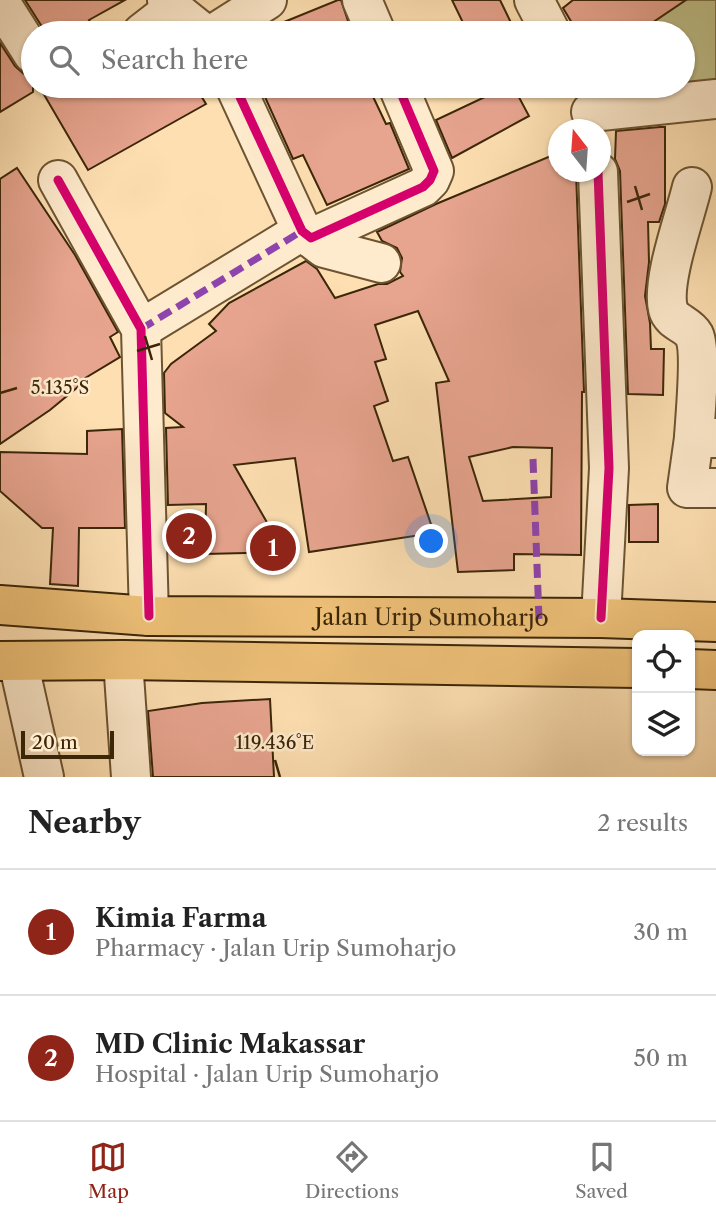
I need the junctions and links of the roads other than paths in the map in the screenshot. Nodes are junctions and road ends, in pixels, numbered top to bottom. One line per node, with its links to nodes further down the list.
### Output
1 (267, 0): 8 (street)
2 (362, 0): 9 (street)
3 (534, 0): 10 (street)
4 (0, 2): 11 (street)
5 (170, 4): 6 (street); 7 (street)
6 (154, 21)
7 (189, 21)
8 (234, 21)
9 (371, 21)
10 (545, 21)
11 (21, 35)
12 (241, 98): 19 (street)
13 (403, 98): 19 (street)
14 (716, 99): 15 (street)
15 (588, 109)
16 (58, 180): 21 (street)
17 (598, 182): 26 (street)
18 (692, 187): 22 (street)
19 (307, 235): 20 (street); 21 (street)
20 (381, 263)
21 (141, 329): 25 (street)
22 (705, 438): 23 (street)
23 (716, 488)
24 (0, 605): 25 (highway, Jalan Urip Sumoharjo)
25 (149, 616): 26 (highway, Jalan Urip Sumoharjo)
26 (601, 618): 27 (highway, Jalan Urip Sumoharjo)
27 (713, 621)
28 (123, 660): 29 (highway, Jalan Urip Sumoharjo); 30 (highway, Jalan Urip Sumoharjo); 32 (street)
29 (9, 661): 31 (street)
30 (632, 668)
31 (44, 777)
32 (131, 777)

